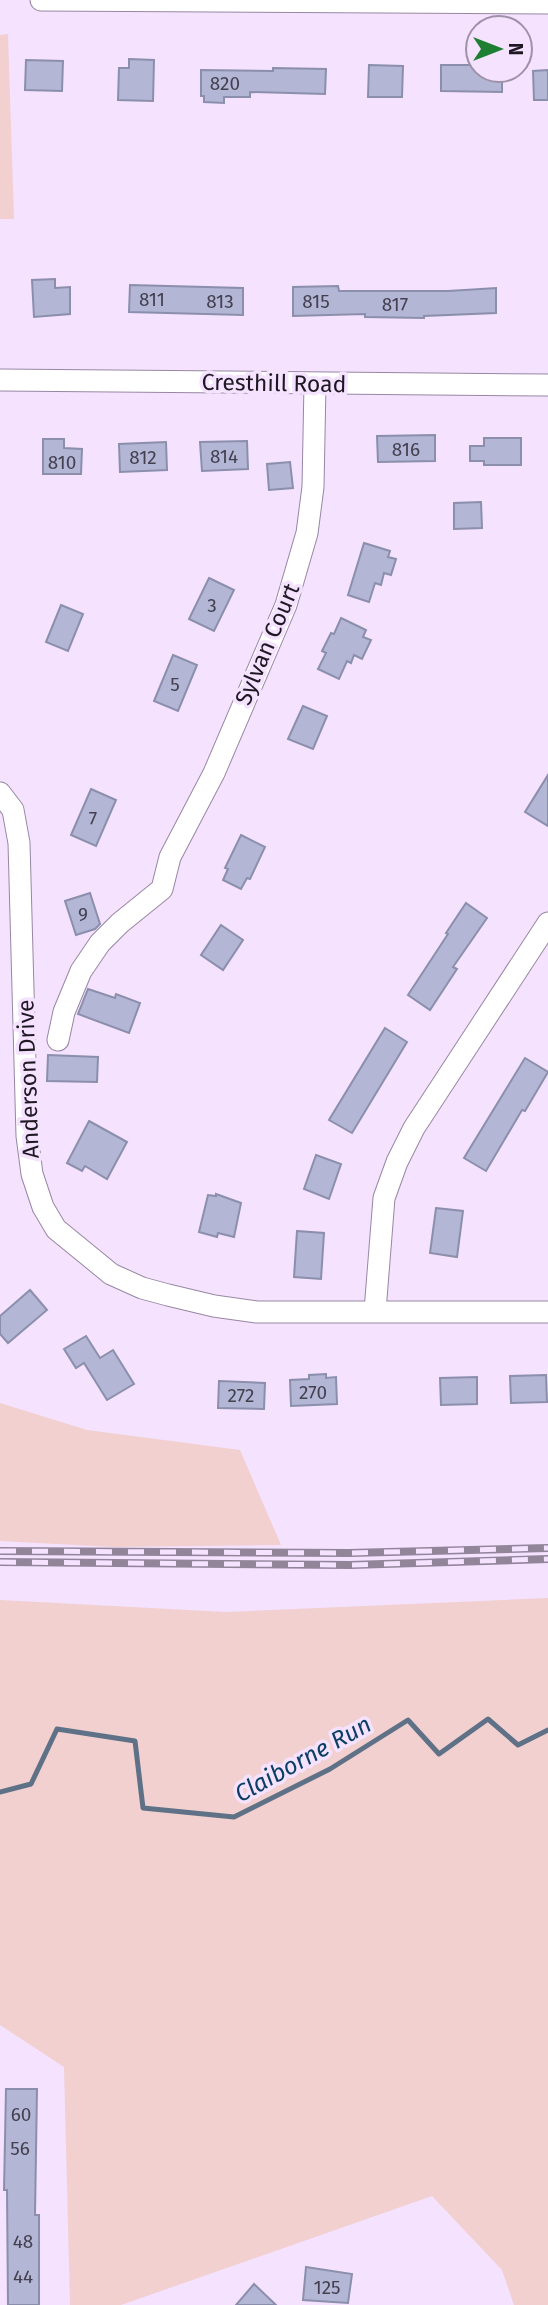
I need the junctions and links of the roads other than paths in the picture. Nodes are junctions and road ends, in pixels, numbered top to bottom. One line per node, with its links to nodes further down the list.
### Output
1 (41, 0): 2 (street)
2 (548, 3)
3 (0, 380): 4 (street, Cresthill Road)
4 (315, 384): 5 (street, Cresthill Road); 8 (street, Sylvan Court)
5 (548, 385)
6 (0, 793): 9 (street, Anderson Drive)
7 (548, 923): 9 (street)
8 (58, 1040)
9 (375, 1311): 10 (street, Anderson Drive)
10 (548, 1312)

